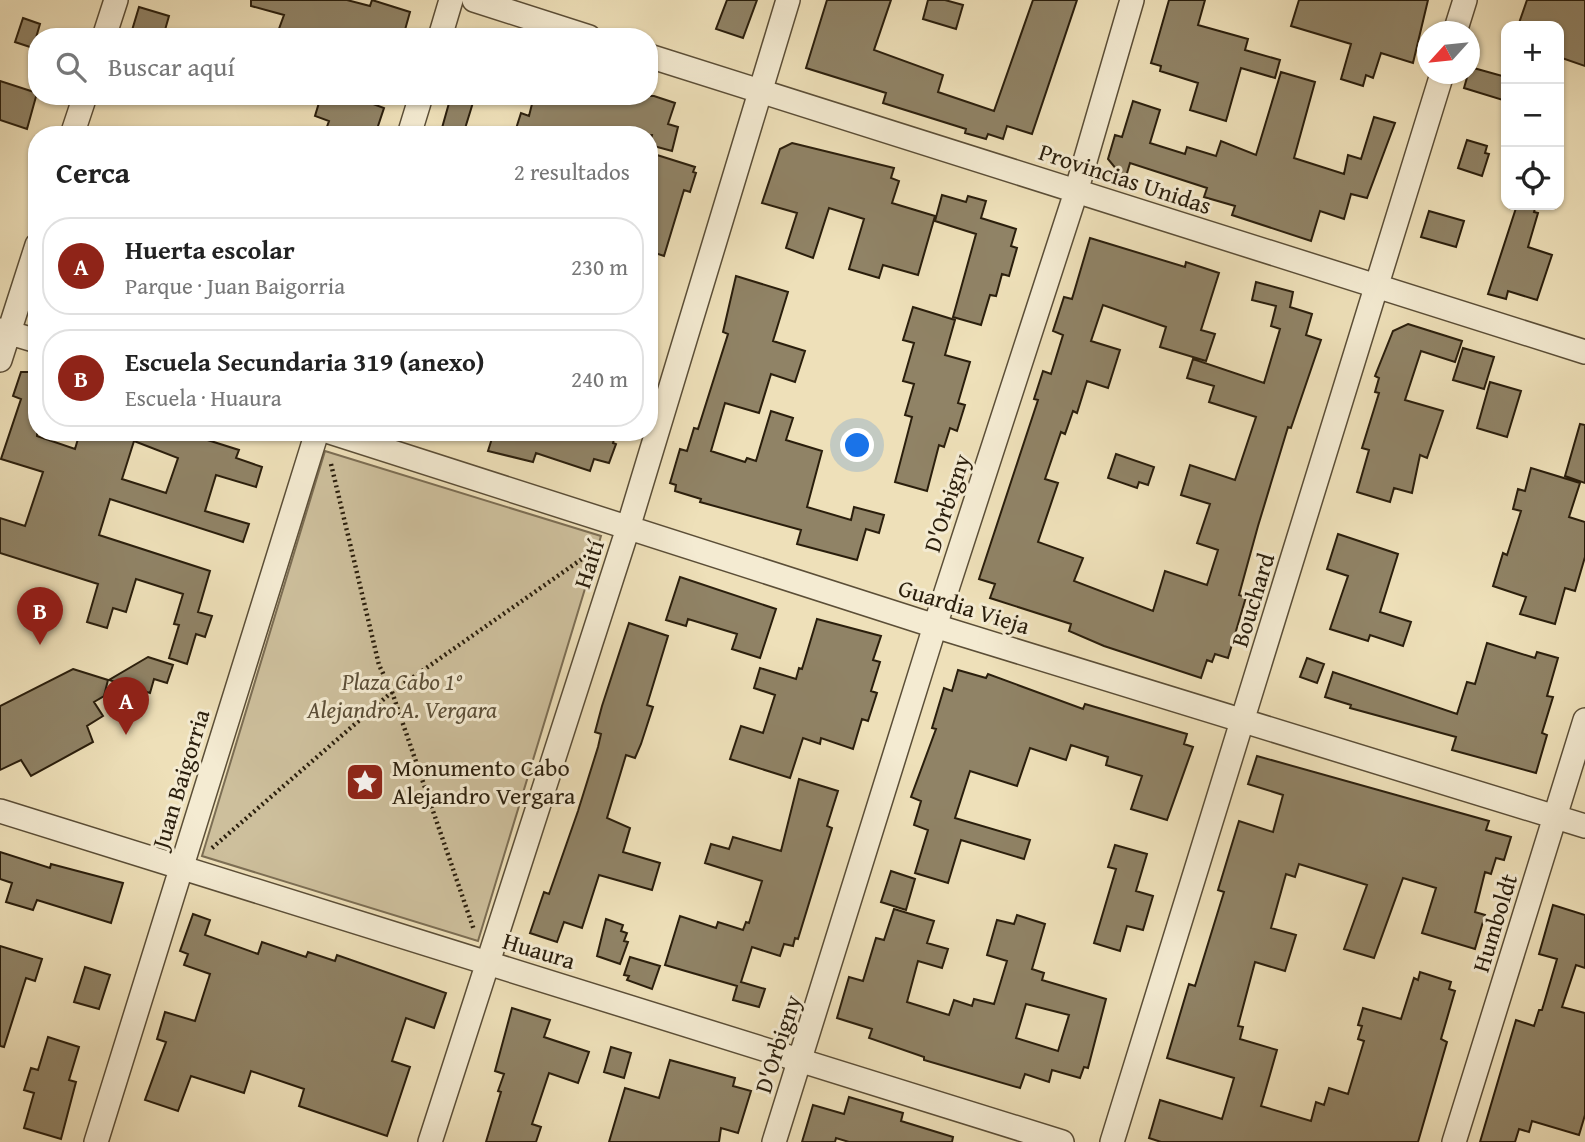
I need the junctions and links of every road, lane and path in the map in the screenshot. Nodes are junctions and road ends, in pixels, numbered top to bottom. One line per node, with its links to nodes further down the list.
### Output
1 (116, 0): 8 (street)
2 (451, 0): 9 (street)
3 (474, 0): 10 (street)
4 (788, 0): 13 (street, Haití)
5 (1132, 0): 18 (street, D'Orbigny)
6 (1465, 0): 7 (street)
7 (1458, 21)
8 (107, 28)
9 (443, 28)
10 (561, 28)
11 (658, 59): 13 (street, Provincias Unidas)
12 (1439, 84): 20 (street, Bouchard)
13 (759, 91): 18 (street, Provincias Unidas); 25 (street, Haití)
14 (82, 105): 16 (street)
15 (418, 105): 17 (street)
16 (75, 126)
17 (412, 126)
18 (1076, 192): 20 (street, Provincias Unidas); 31 (street, D'Orbigny)
19 (28, 268): 21 (street)
20 (1377, 287): 23 (street, Provincias Unidas); 34 (street, Bouchard)
21 (4, 331): 22 (street); 24 (street)
22 (28, 338)
23 (1585, 352)
24 (0, 360)
25 (658, 428)
26 (314, 441): 38 (street, Juan Baigorria)
27 (358, 441): 30 (street, Guardia Vieja)
28 (654, 441): 30 (street, Haití)
29 (328, 456): 32 (path)
30 (628, 528): 31 (street, Guardia Vieja); 32 (path); 39 (street, Haití)
31 (935, 626): 34 (street, Guardia Vieja); 40 (street, D'Orbigny)
32 (392, 692): 38 (path); 39 (path)
33 (1585, 720): 36 (street, Humboldt)
34 (1243, 721): 36 (street, Guardia Vieja); 45 (street, Bouchard)
35 (0, 811): 38 (street, Huaura)
36 (1556, 817): 37 (street, Guardia Vieja); 46 (street, Humboldt)
37 (1585, 826)
38 (182, 867): 39 (street, Huaura); 41 (street, Juan Baigorria)
39 (488, 963): 40 (street, Huaura); 42 (street, Haití)
40 (801, 1061): 43 (street, D'Orbigny); 44 (street, Huaura)
41 (96, 1142)
42 (430, 1142)
43 (774, 1142)
44 (1062, 1142)
45 (1112, 1142)
46 (1454, 1142)

